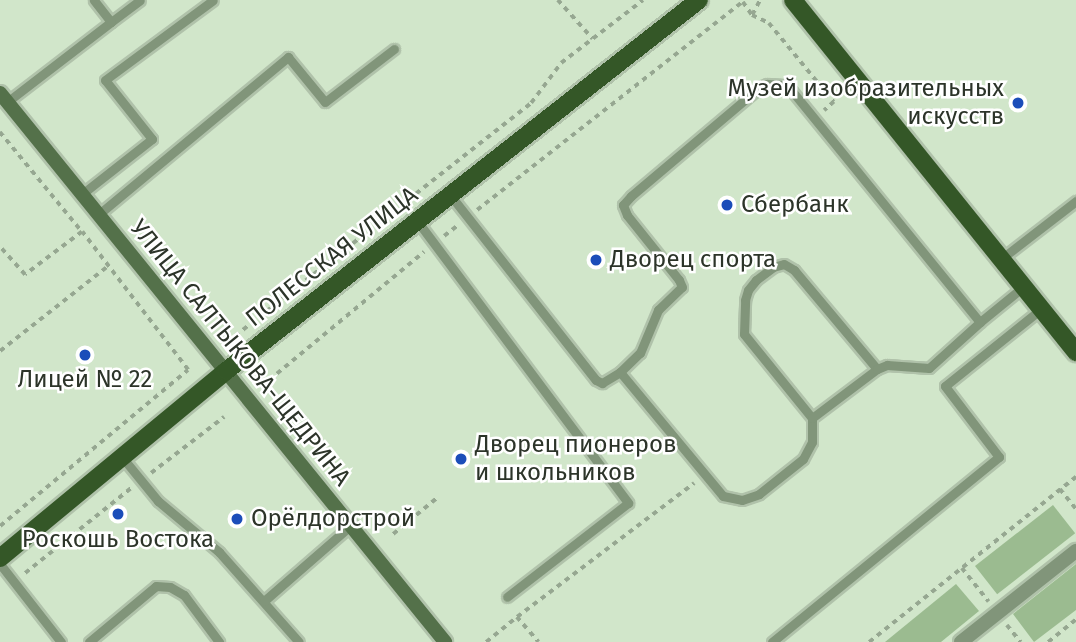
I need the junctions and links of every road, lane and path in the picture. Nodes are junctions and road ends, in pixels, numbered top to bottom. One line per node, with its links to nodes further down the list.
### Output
1 (94, 0): 11 (lane)
2 (140, 0): 11 (lane)
3 (213, 0): 17 (lane)
4 (558, 0): 12 (path)
5 (643, 0): 12 (path)
6 (699, 0): 18 (main road, ПОЛЕССКАЯ УЛИЦА)
7 (760, 0): 10 (path)
8 (793, 0): 26 (main road)
9 (742, 1): 10 (path); 21 (path)
10 (752, 15): 15 (path)
11 (111, 22): 14 (lane)
12 (593, 39): 31 (path)
13 (394, 49): 20 (lane)
14 (4, 98): 17 (street, УЛИЦА САЛТЫКОВА-ЩЕДРИНА)
15 (830, 106)
16 (0, 132): 23 (path)
17 (82, 194): 20 (street, УЛИЦА САЛТЫКОВА-ЩЕДРИНА)
18 (450, 196): 21 (lane); 22 (main road, ПОЛЕССКАЯ УЛИЦА)
19 (1075, 202): 26 (lane)
20 (99, 214): 35 (street, УЛИЦА САЛТЫКОВА-ЩЕДРИНА)
21 (468, 218): 24 (path); 36 (lane)
22 (418, 222): 24 (lane); 35 (main road, ПОЛЕССКАЯ УЛИЦА)
23 (82, 232): 25 (path); 27 (path)
24 (434, 244): 37 (path); 54 (lane)
25 (0, 247)
26 (1001, 259): 28 (main road)
27 (108, 266): 32 (path); 47 (path)
28 (1023, 287): 29 (main road); 30 (lane)
29 (1041, 309): 33 (main road); 65 (lane)
30 (980, 322): 34 (lane); 36 (lane)
31 (235, 336)
32 (0, 351)
33 (1076, 352)
34 (877, 369): 39 (lane); 39 (lane)
35 (226, 371): 40 (main road, ПОЛЕССКАЯ УЛИЦА); 48 (street, УЛИЦА САЛТЫКОВА-ЩЕДРИНА)
36 (620, 372): 41 (lane)
37 (269, 380)
38 (224, 417): 43 (path)
39 (812, 418): 41 (lane)
40 (122, 457): 43 (lane); 51 (main road, ПОЛЕССКАЯ УЛИЦА)
41 (705, 475): 56 (path)
42 (1076, 477): 44 (path)
43 (141, 481): 53 (path); 55 (lane)
44 (1060, 489): 46 (path); 66 (path)
45 (438, 497): 49 (path)
46 (1076, 509)
47 (0, 526)
48 (350, 526): 55 (lane); 62 (street, УЛИЦА САЛТЫКОВА-ЩЕДРИНА)
49 (393, 534)
50 (1076, 551): 67 (street)
51 (0, 558)
52 (0, 564): 53 (lane)
53 (13, 581): 58 (lane)
54 (507, 597)
55 (264, 601): 61 (lane)
56 (517, 617): 63 (path); 64 (path)
57 (1076, 619): 68 (path)
58 (61, 642)
59 (89, 642): 60 (lane)
60 (219, 642)
61 (299, 642)
62 (444, 642)
63 (486, 642)
64 (539, 642)
65 (772, 642)
66 (869, 642)
67 (961, 642)
68 (1048, 642)

